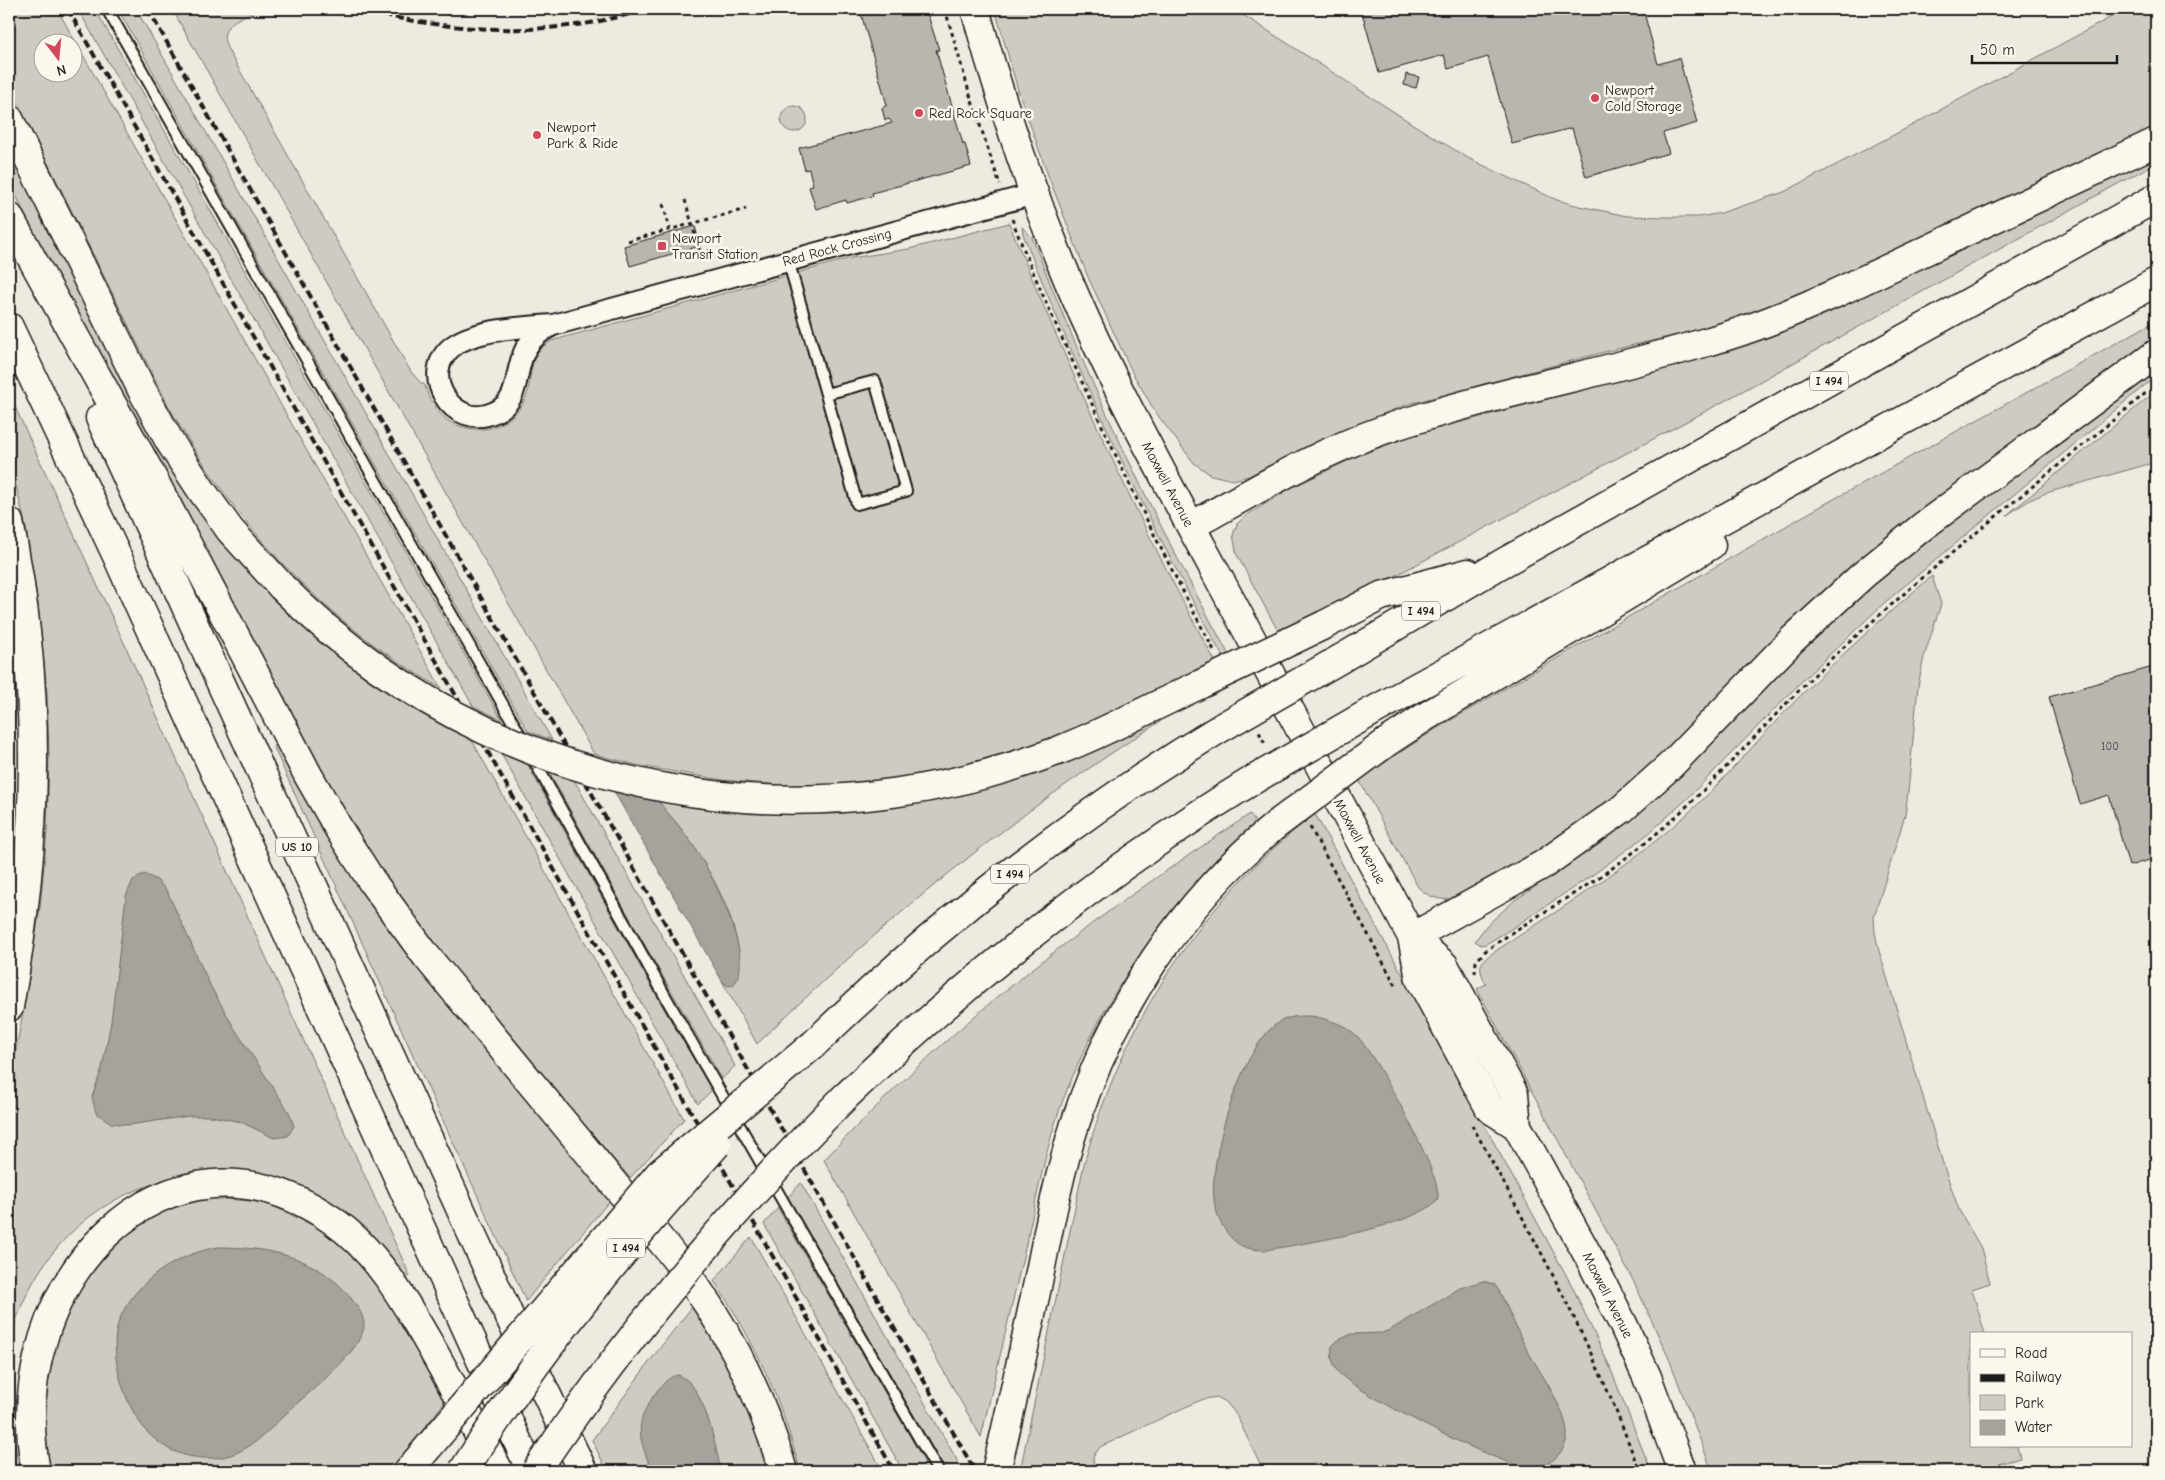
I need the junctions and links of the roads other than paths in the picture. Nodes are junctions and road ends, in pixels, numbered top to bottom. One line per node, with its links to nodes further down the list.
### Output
1 (107, 9): 30 (lane)
2 (975, 9): 5 (main road, Maxwell Avenue)
3 (9, 118): 18 (main road, bridge)
4 (2156, 142): 17 (main road)
5 (1034, 194): 9 (street, Red Rock Crossing); 17 (main road, Maxwell Avenue)
6 (2156, 198): 18 (main road, I 494)
7 (9, 217): 29 (main road)
8 (9, 224): 22 (main road, US 10)
9 (788, 260): 11 (street, Red Rock Crossing); 14 (lane)
10 (2156, 282): 15 (main road)
11 (553, 324): 11 (street, Red Rock Crossing)
12 (9, 327): 27 (main road)
13 (2156, 354): 19 (main road)
14 (826, 394): 14 (lane)
15 (1914, 416): 28 (main road, bridge); 31 (main road, bridge)
16 (9, 522): 20 (main road)
17 (1191, 526): 19 (main road, Maxwell Avenue)
18 (1501, 564): 21 (main road, I 494, bridge)
19 (1412, 937): 32 (main road, Maxwell Avenue)
20 (9, 1007)
21 (814, 1044): 24 (main road, bridge); 25 (main road, I 494, bridge)
22 (582, 1469)
23 (36, 1471): 26 (main road)
24 (408, 1471)
25 (463, 1471)
26 (499, 1471)
27 (531, 1471)
28 (536, 1471)
29 (782, 1471)
30 (938, 1471)
31 (997, 1471)
32 (1682, 1471)

